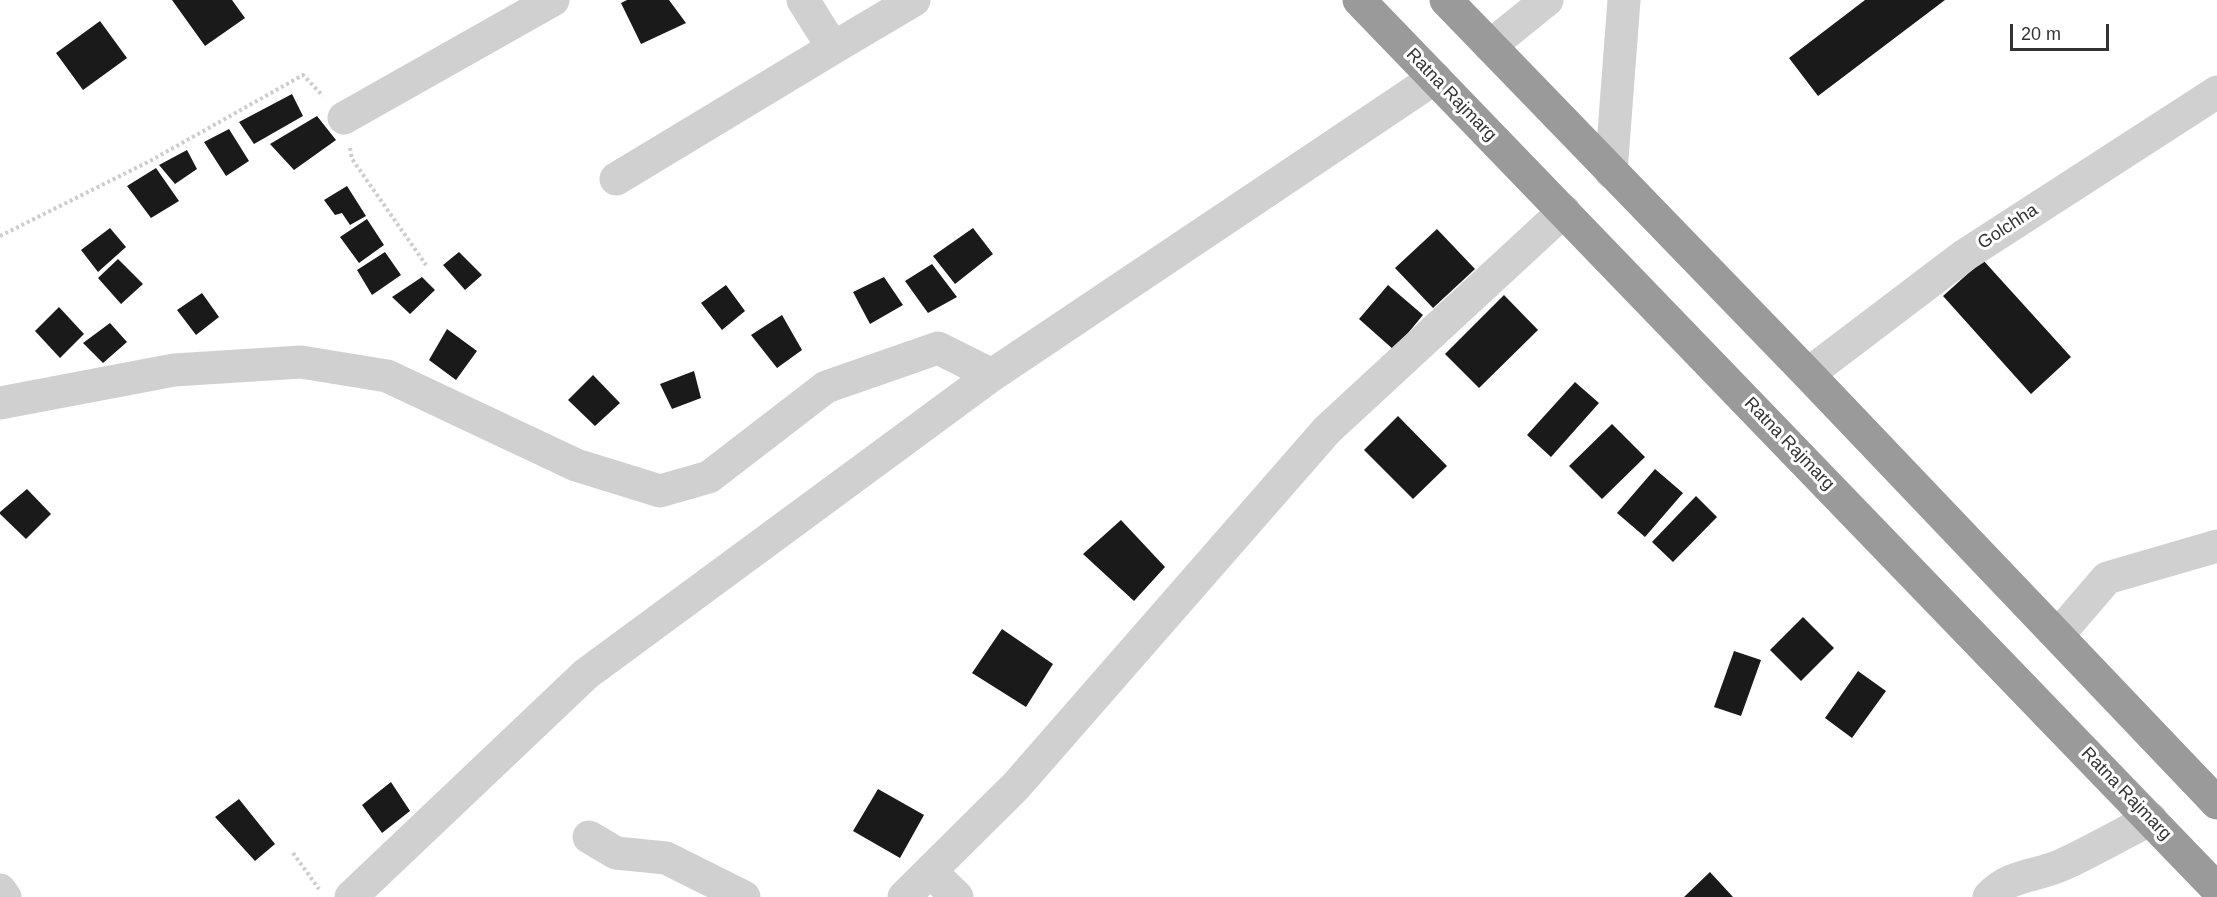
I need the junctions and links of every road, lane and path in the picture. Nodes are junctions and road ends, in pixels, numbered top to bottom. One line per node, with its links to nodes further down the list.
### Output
1 (553, 0): 12 (street)
2 (803, 0): 9 (street)
3 (914, 0): 9 (street)
4 (1359, 0): 10 (highway, Ratna Rajmarg)
5 (1446, 0): 8 (highway)
6 (1548, 0): 8 (street)
7 (1624, 0): 13 (street)
8 (1490, 46): 13 (highway)
9 (833, 48): 14 (street)
10 (1435, 78): 15 (highway, Ratna Rajmarg); 19 (street)
11 (2217, 92): 18 (street, Golchha)
12 (344, 118): 16 (path); 17 (path)
13 (1611, 172): 18 (highway)
14 (616, 179)
15 (1564, 211): 24 (highway, Ratna Rajmarg); 27 (street)
16 (0, 236)
17 (426, 265)
18 (1808, 374): 22 (highway)
19 (992, 375): 20 (street); 32 (street)
20 (0, 403)
21 (2217, 546): 22 (street)
22 (2058, 635): 23 (highway)
23 (2217, 803)
24 (2151, 819): 28 (highway, Ratna Rajmarg); 36 (street)
25 (589, 837): 33 (street)
26 (293, 852): 31 (path)
27 (930, 871): 34 (street); 35 (street)
28 (2217, 889)
29 (0, 890): 30 (street)
30 (5, 897)
31 (325, 897)
32 (351, 897)
33 (744, 897)
34 (904, 897)
35 (957, 897)
36 (1989, 897)

